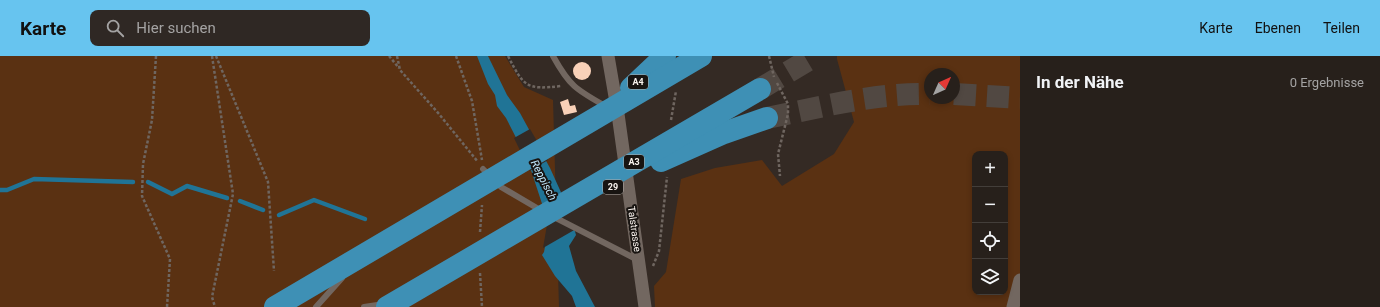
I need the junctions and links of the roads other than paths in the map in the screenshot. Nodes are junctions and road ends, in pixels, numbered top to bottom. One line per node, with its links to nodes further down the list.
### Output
1 (553, 56): 6 (lane)
2 (608, 56): 6 (street, Talstrasse)
3 (665, 56): 6 (highway, A4)
4 (701, 56): 6 (highway)
5 (760, 89): 9 (highway, A3)
6 (614, 112): 10 (highway); 11 (street, Talstrasse)
7 (767, 118): 9 (highway, 29)
8 (483, 169): 9 (lane)
9 (544, 212): 11 (lane); 13 (highway, A3)
10 (369, 251): 14 (highway); 15 (lane)
11 (639, 260): 17 (street, Talstrasse)
12 (1020, 280): 18 (street)
13 (392, 304): 16 (lane)
14 (275, 307)
15 (316, 307)
16 (364, 307)
17 (645, 307)
18 (1013, 307)

